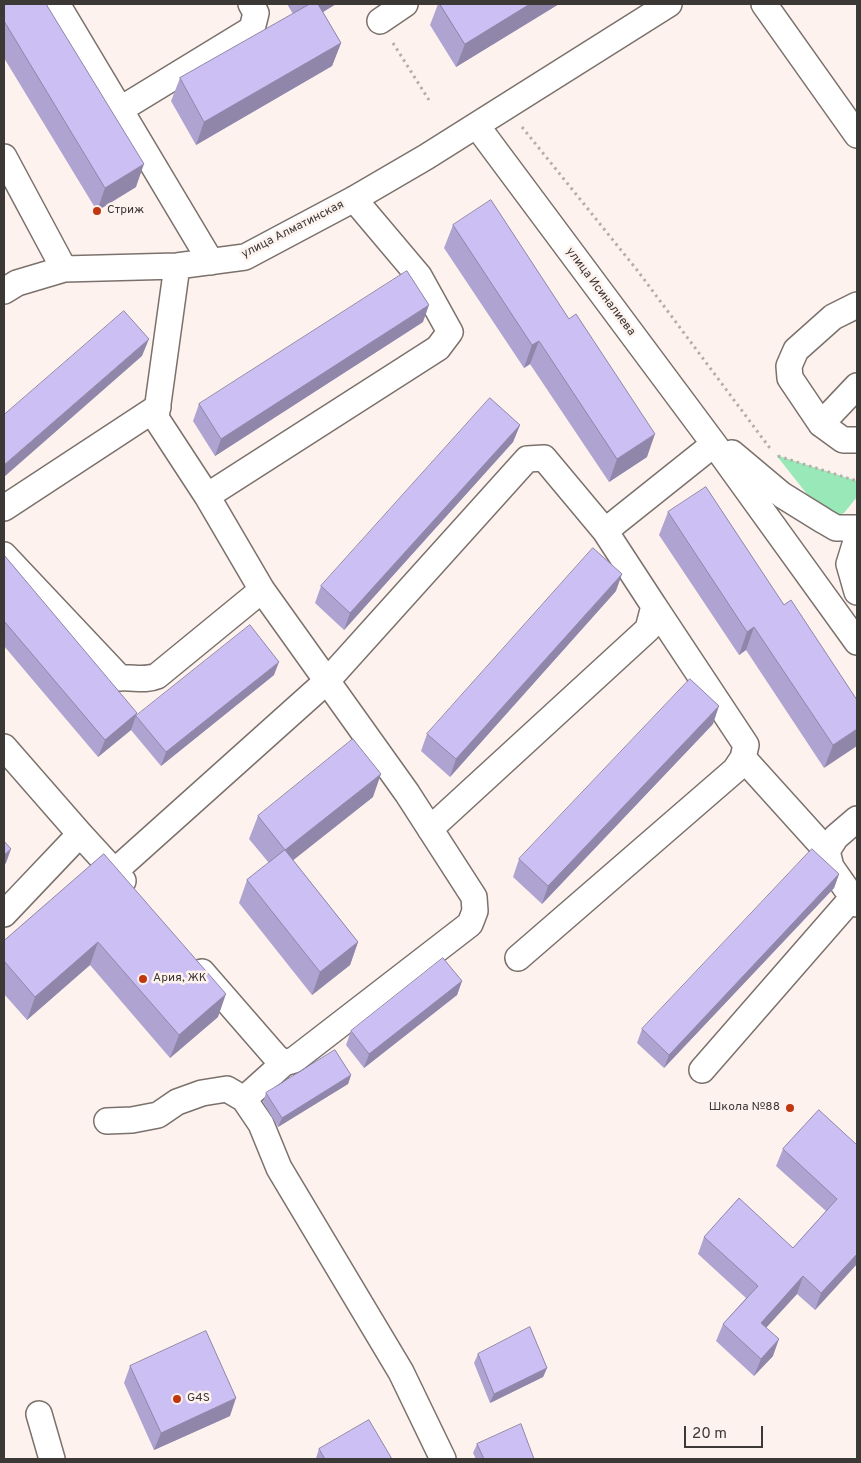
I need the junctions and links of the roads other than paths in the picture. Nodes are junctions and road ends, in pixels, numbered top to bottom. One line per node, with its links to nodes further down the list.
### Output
1 (57, 4): 7 (street)
2 (250, 4): 7 (street)
3 (405, 4): 6 (street)
4 (669, 4): 8 (street)
5 (765, 5): 9 (street)
6 (380, 20)
7 (121, 109): 12 (street)
8 (477, 126): 11 (street, улица Алматинская); 20 (street, улица Исиналиева)
9 (857, 135)
10 (4, 157): 14 (street)
11 (354, 199): 12 (street, улица Алматинская); 22 (street)
12 (211, 262): 13 (street, улица Алматинская)
13 (177, 266): 14 (street, улица Алматинская); 18 (street)
14 (64, 269): 15 (street, улица Алматинская)
15 (4, 291)
16 (857, 305): 19 (street)
17 (857, 386): 19 (street)
18 (158, 407): 22 (street); 23 (street)
19 (821, 424): 21 (street)
20 (708, 436): 24 (street); 25 (street); 31 (street, улица Исиналиева)
21 (857, 440)
22 (207, 496): 28 (street)
23 (4, 508)
24 (857, 528)
25 (605, 531): 30 (street); 32 (street)
26 (857, 538): 29 (street)
27 (4, 555): 28 (street)
28 (262, 590): 32 (street)
29 (857, 592)
30 (654, 606): 34 (street); 36 (street)
31 (857, 642)
32 (327, 681): 36 (street); 39 (street)
33 (4, 747): 37 (street)
34 (743, 758): 38 (street); 44 (street)
35 (857, 820): 38 (street)
36 (430, 829): 45 (street)
37 (80, 834): 39 (street); 42 (street)
38 (827, 851): 41 (street)
39 (115, 871): 40 (street)
40 (141, 901)
41 (855, 901): 46 (street)
42 (4, 914)
43 (186, 953): 45 (street)
44 (518, 958)
45 (284, 1063): 47 (street)
46 (702, 1070)
47 (244, 1099): 48 (street); 51 (street)
48 (107, 1121)
49 (39, 1414): 50 (street)
50 (52, 1459)
51 (443, 1459)

